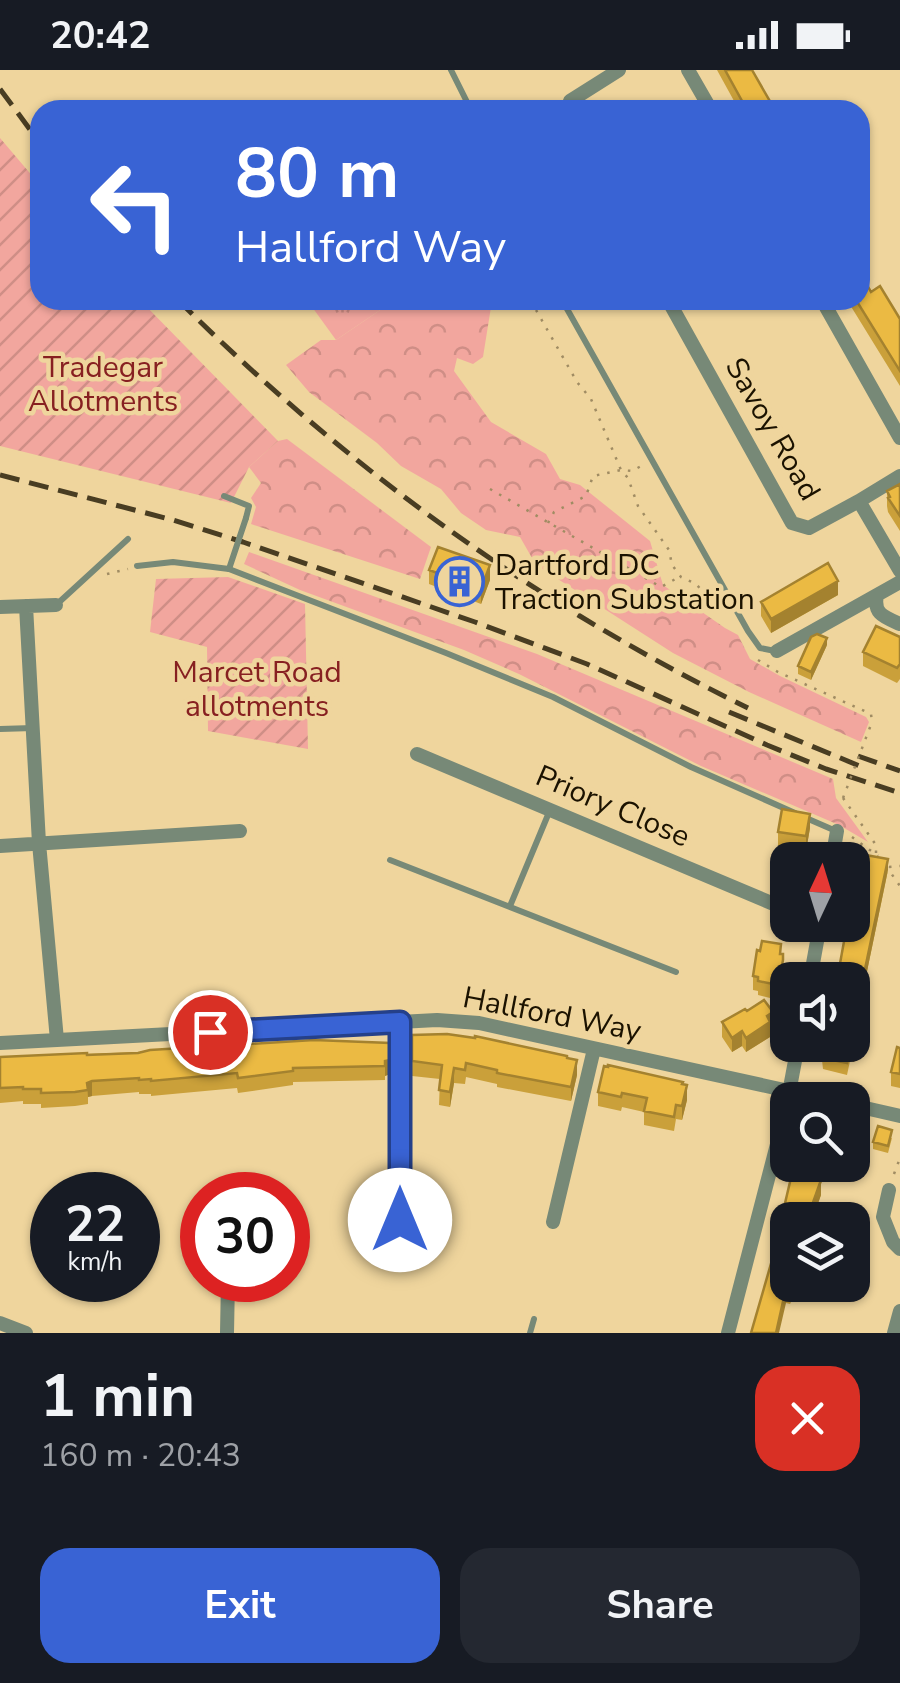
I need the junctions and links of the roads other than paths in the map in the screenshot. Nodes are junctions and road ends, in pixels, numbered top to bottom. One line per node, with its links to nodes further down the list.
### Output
1 (451, 70): 4 (lane)
2 (688, 70): 6 (street)
3 (616, 71): 5 (street)
4 (466, 100)
5 (572, 100)
6 (705, 100)
7 (568, 310): 24 (lane)
8 (674, 310): 13 (street, Savoy Road)
9 (828, 310): 10 (street)
10 (900, 438)
11 (900, 476): 13 (street, Savoy Road)
12 (224, 496): 16 (lane, bridge)
13 (859, 501): 17 (street)
14 (128, 539): 20 (lane)
15 (137, 566): 16 (lane)
16 (229, 569): 30 (lane)
17 (900, 571)
18 (900, 582): 19 (street)
19 (877, 595): 23 (street); 24 (street)
20 (56, 604): 21 (street)
21 (26, 606): 22 (street); 25 (street)
22 (0, 607)
23 (900, 624)
24 (776, 651)
25 (33, 728): 26 (lane); 32 (street)
26 (0, 730)
27 (417, 754): 28 (street, Priory Close)
28 (550, 809): 35 (street, Priory Close); 36 (lane)
29 (240, 832): 32 (street)
30 (837, 832): 31 (street)
31 (835, 842)
32 (39, 843): 33 (street); 39 (street)
33 (0, 846)
34 (390, 860): 36 (lane)
35 (770, 902)
36 (510, 906): 37 (lane)
37 (676, 972)
38 (400, 1022): 39 (street, Hallford Way); 41 (street, Hallford Way); 47 (street)
39 (58, 1040): 40 (street, Hallford Way)
40 (0, 1043)
41 (594, 1049): 42 (street, Hallford Way); 48 (street)
42 (770, 1093)
43 (870, 1109): 44 (street)
44 (900, 1116)
45 (770, 1171): 57 (street)
46 (889, 1190): 49 (street)
47 (400, 1220)
48 (553, 1222)
49 (900, 1249)
50 (227, 1302): 55 (street)
51 (900, 1311): 58 (street)
52 (534, 1319): 56 (lane)
53 (0, 1323): 54 (street)
54 (26, 1333)
55 (226, 1333)
56 (530, 1333)
57 (728, 1333)
58 (894, 1333)

